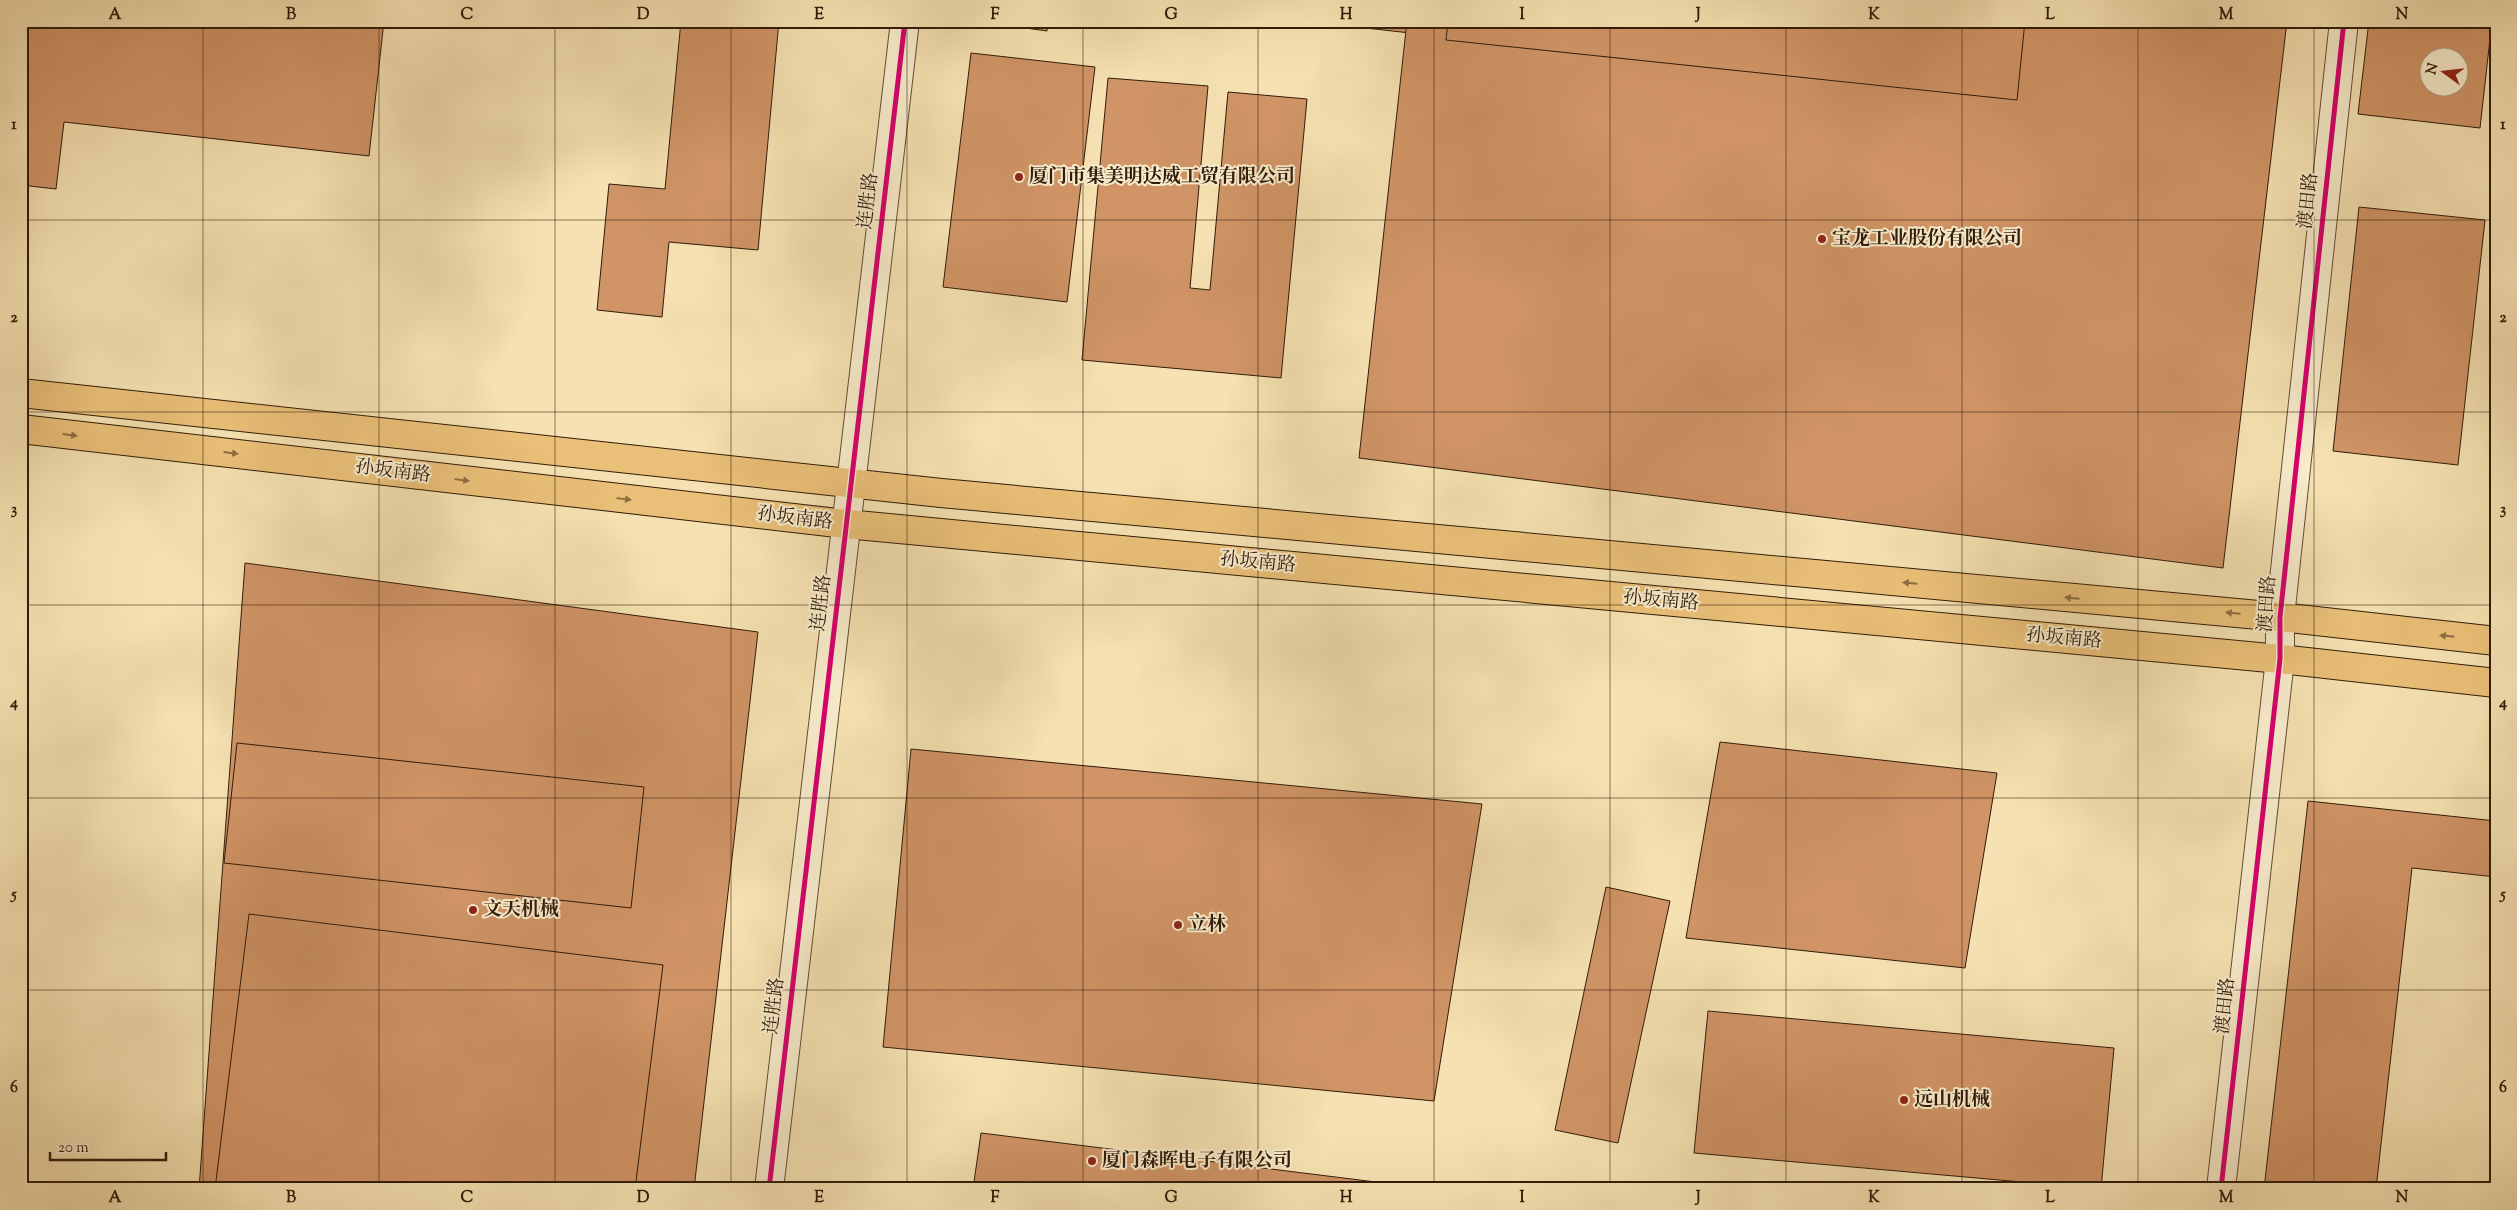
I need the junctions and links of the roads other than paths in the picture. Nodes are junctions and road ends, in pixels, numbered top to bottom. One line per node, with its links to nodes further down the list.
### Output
1 (905, 21): 5 (street, 连胜路)
2 (2344, 21): 7 (street, 渡田路)
3 (21, 393): 5 (main road, 孙坂南路)
4 (21, 429): 6 (main road, 孙坂南路, one-way to 6)
5 (851, 482): 6 (street, 连胜路); 7 (main road, 孙坂南路, one-way to 5)
6 (846, 524): 9 (main road, 孙坂南路); 11 (street, 连胜路)
7 (2280, 618): 8 (main road, 孙坂南路, one-way to 7); 9 (street, 渡田路)
8 (2496, 641)
9 (2280, 659): 10 (main road, 孙坂南路); 12 (street, 渡田路)
10 (2496, 683)
11 (769, 1189)
12 (2221, 1189)

